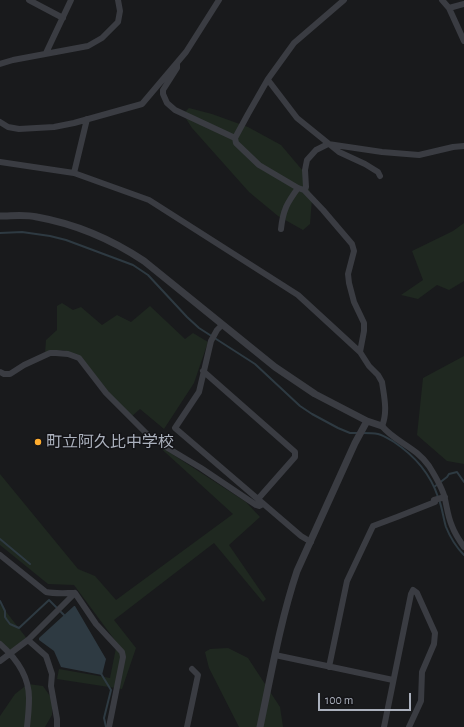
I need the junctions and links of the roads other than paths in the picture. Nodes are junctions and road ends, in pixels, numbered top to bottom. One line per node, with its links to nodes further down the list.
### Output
1 (29, 0): 9 (street)
2 (71, 0): 9 (street)
3 (118, 0): 11 (street)
4 (219, 0): 12 (street)
5 (344, 0): 14 (street)
6 (442, 0): 8 (street)
7 (464, 4): 8 (street)
8 (449, 8): 10 (street)
9 (63, 18): 11 (street)
10 (464, 40)
11 (46, 53): 13 (street)
12 (177, 63): 15 (street); 17 (street)
13 (0, 64)
14 (268, 80): 17 (street); 18 (street)
15 (87, 119): 16 (street); 21 (street)
16 (0, 122)
17 (235, 138): 23 (street)
18 (328, 144): 19 (street); 22 (street); 23 (street)
19 (464, 146)
20 (0, 162): 21 (street)
21 (74, 173): 27 (street)
22 (380, 176)
23 (301, 189): 25 (street); 27 (street)
24 (0, 216): 26 (street)
25 (280, 229)
26 (220, 327): 28 (street); 30 (street)
27 (360, 352): 31 (street)
28 (203, 371): 33 (street); 33 (street)
29 (0, 372): 34 (street)
30 (367, 421): 31 (street); 35 (street)
31 (382, 426): 32 (street)
32 (445, 497): 36 (street); 44 (street)
33 (258, 499): 34 (street)
34 (263, 504): 35 (street)
35 (311, 542): 42 (street)
36 (464, 547)
37 (0, 555): 38 (street)
38 (75, 593): 39 (street); 49 (street)
39 (28, 640): 41 (street); 48 (street)
40 (0, 644): 41 (street)
41 (11, 653): 43 (street); 47 (street)
42 (275, 655): 44 (street); 51 (street)
43 (0, 661)
44 (329, 667): 46 (street)
45 (192, 669): 50 (street)
46 (393, 680): 52 (street); 53 (street)
47 (27, 727)
48 (57, 727)
49 (109, 727)
50 (187, 727)
51 (260, 727)
52 (384, 727)
53 (409, 727)

